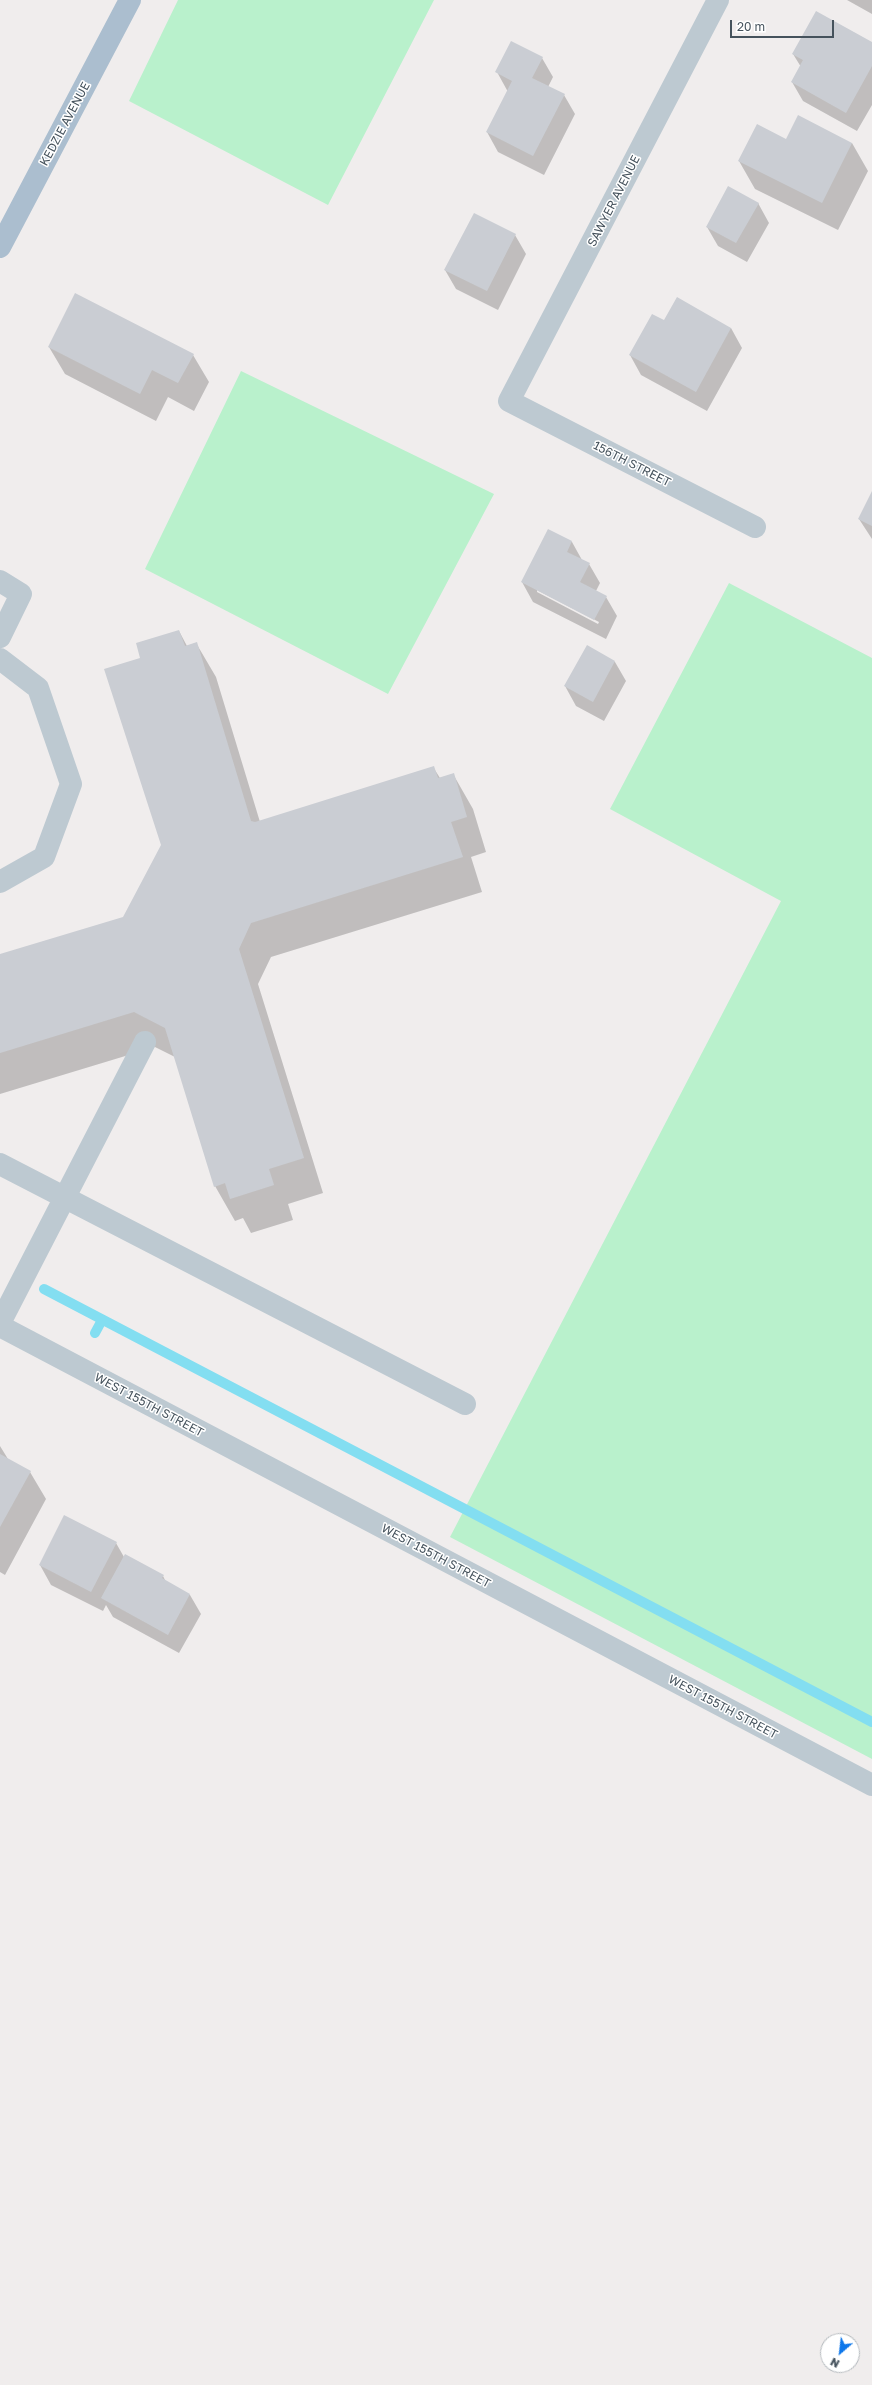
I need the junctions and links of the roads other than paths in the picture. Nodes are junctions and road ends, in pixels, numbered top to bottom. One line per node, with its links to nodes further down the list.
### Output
1 (130, 0): 3 (main road, KEDZIE AVENUE)
2 (718, 0): 4 (street, SAWYER AVENUE)
3 (0, 247)
4 (509, 401): 5 (street, 156TH STREET)
5 (755, 527)
6 (0, 581): 7 (street)
7 (0, 637)
8 (0, 659): 9 (street)
9 (0, 882)
10 (145, 1042): 12 (street)
11 (0, 1164): 12 (street)
12 (65, 1198): 13 (street); 14 (street)
13 (0, 1324): 15 (street, WEST 155TH STREET)
14 (465, 1404)
15 (872, 1785)

